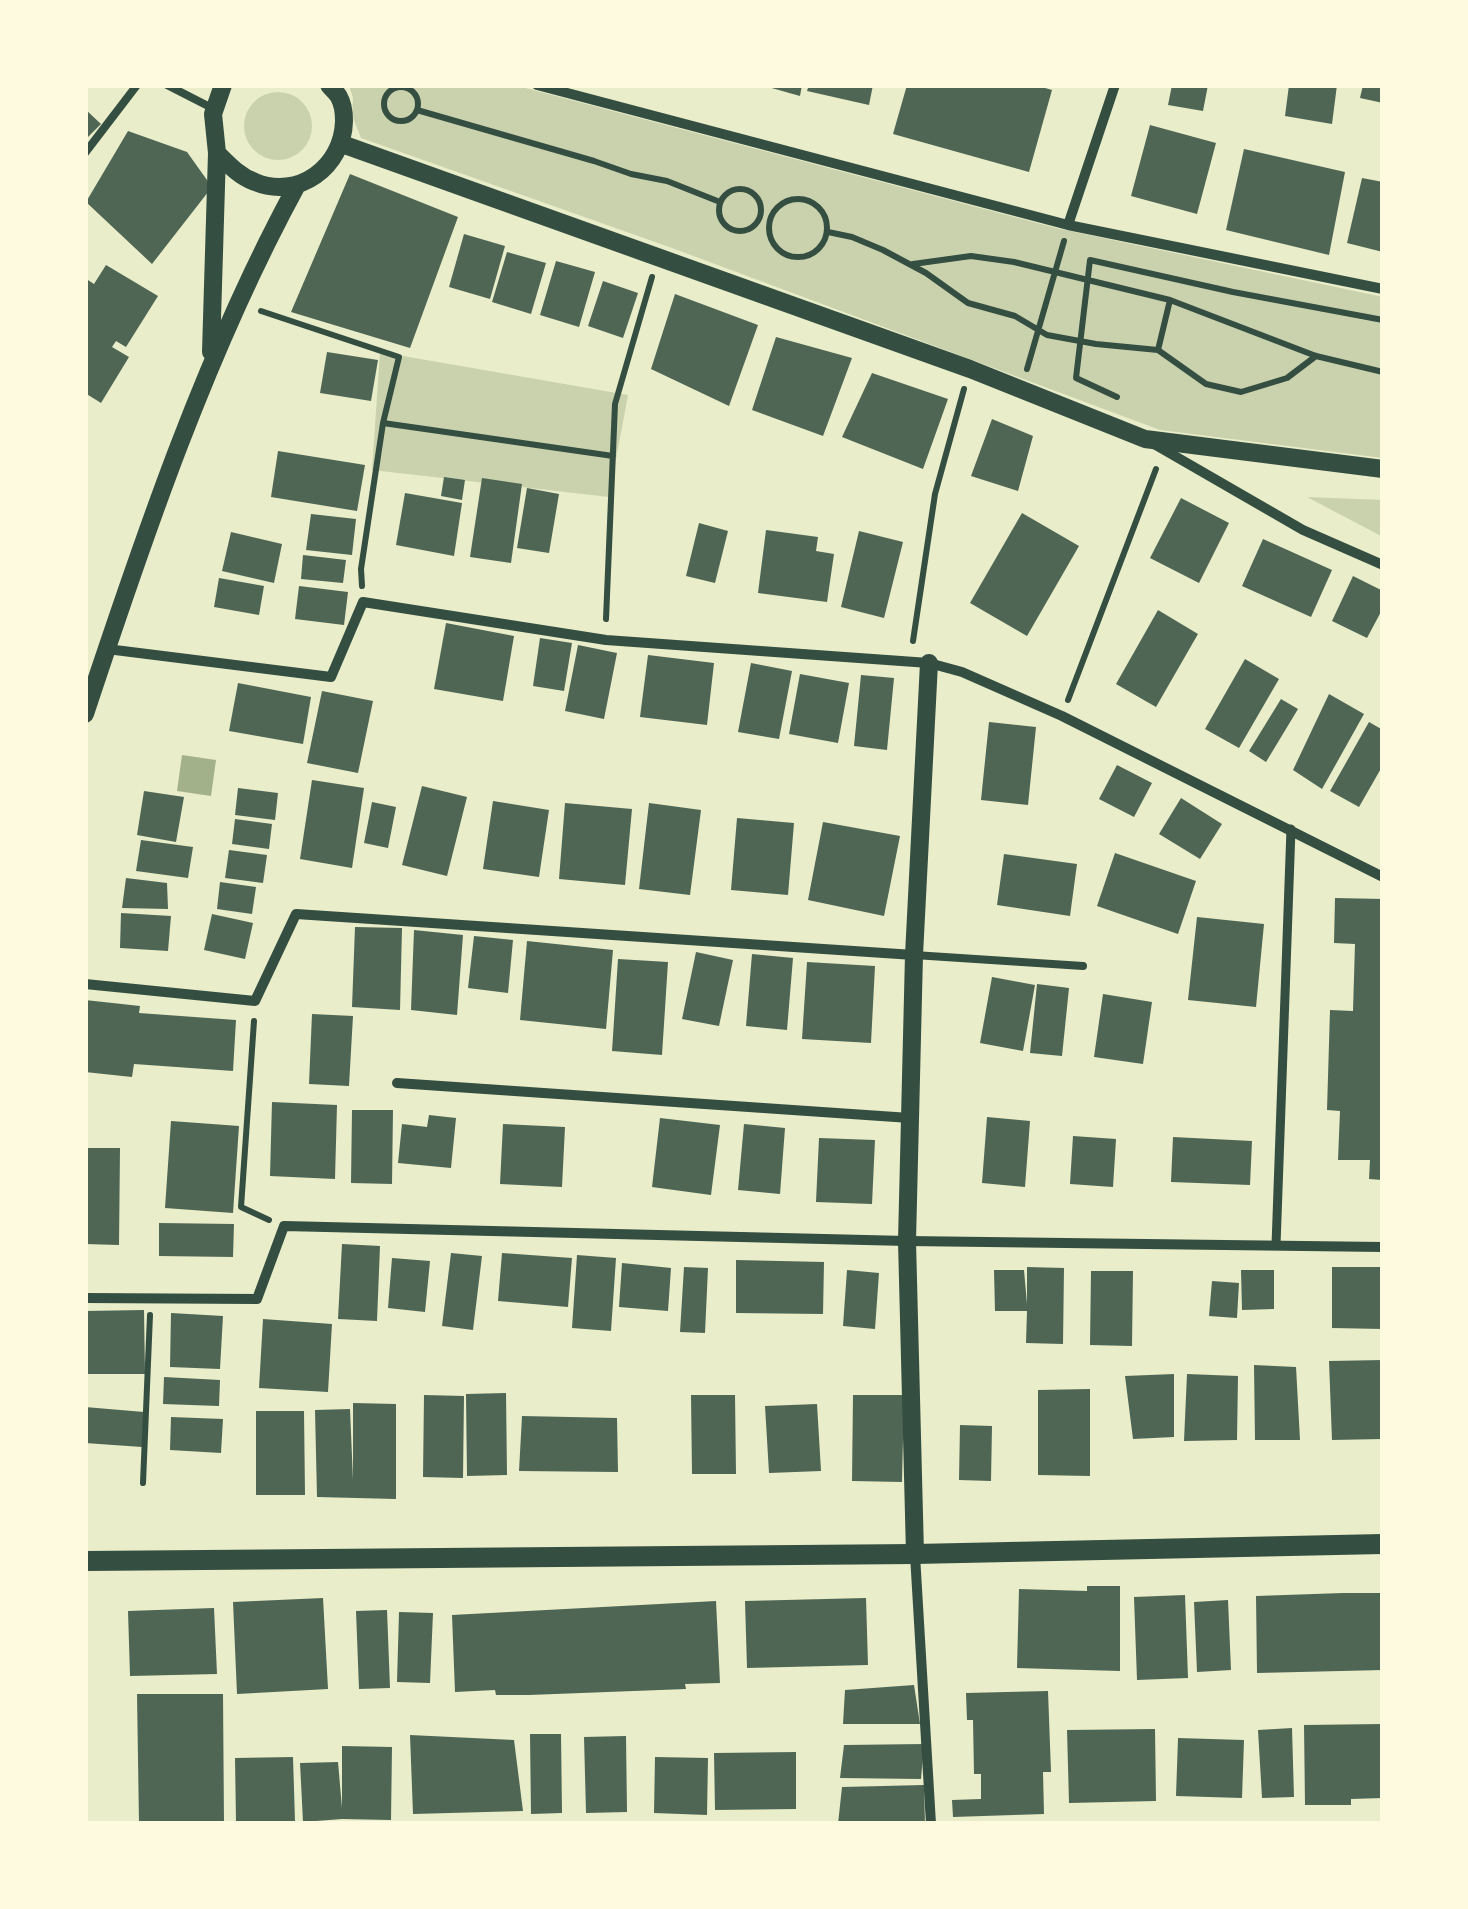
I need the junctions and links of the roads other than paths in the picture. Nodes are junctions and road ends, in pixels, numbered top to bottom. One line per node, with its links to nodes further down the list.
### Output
1 (136, 85): 9 (lane)
2 (167, 85): 7 (lane)
3 (223, 85): 7 (street)
4 (329, 85): 8 (street)
5 (537, 85): 12 (street)
6 (1115, 85): 12 (street)
7 (214, 109): 10 (street)
8 (342, 144): 11 (street); 15 (street)
9 (85, 153)
10 (217, 153): 11 (street); 14 (street)
11 (297, 185): 14 (street)
12 (1068, 225): 13 (street)
13 (1383, 289)
14 (210, 366): 18 (street)
15 (1145, 439): 16 (street); 17 (street)
16 (1383, 469)
17 (1383, 565)
18 (106, 649): 19 (street); 20 (street)
19 (929, 663): 21 (street); 23 (street)
20 (85, 713)
21 (1291, 830): 22 (street); 29 (street)
22 (1383, 876)
23 (914, 955): 24 (lane); 25 (street); 27 (street)
24 (1083, 966)
25 (85, 984)
26 (397, 1083): 27 (street)
27 (911, 1118): 28 (street)
28 (908, 1242): 29 (street); 31 (street); 33 (street)
29 (1276, 1246): 30 (street)
30 (1383, 1247)
31 (85, 1298)
32 (1383, 1544): 33 (main road)
33 (915, 1554): 34 (main road); 35 (street)
34 (85, 1561)
35 (931, 1824)

